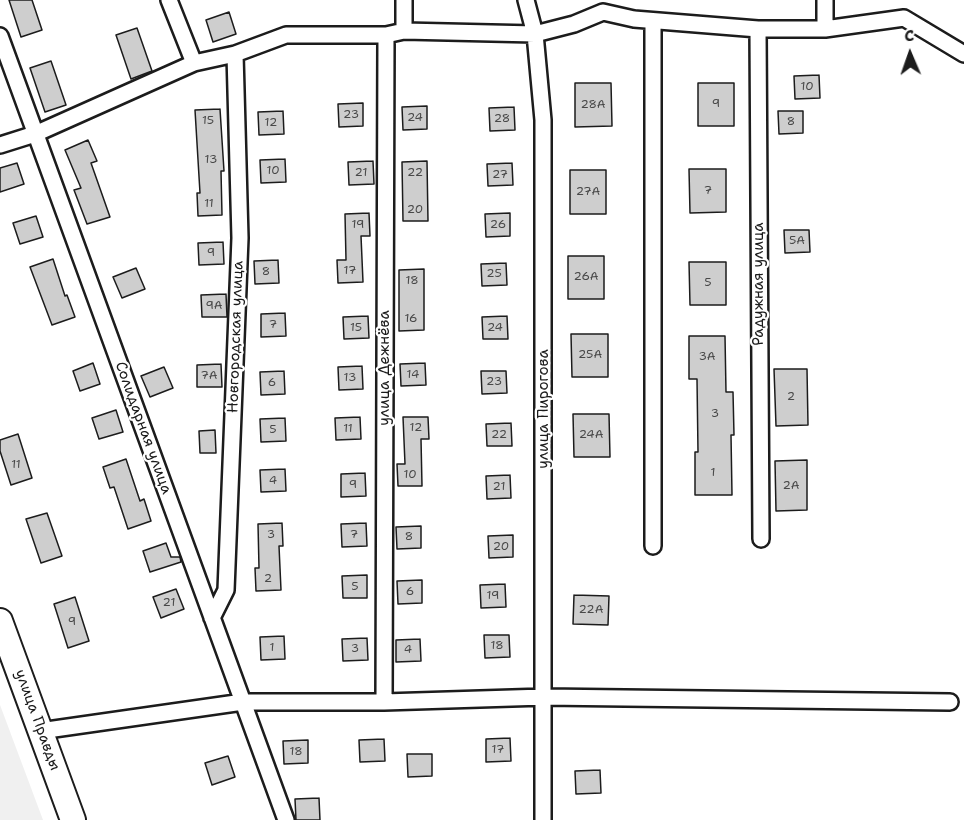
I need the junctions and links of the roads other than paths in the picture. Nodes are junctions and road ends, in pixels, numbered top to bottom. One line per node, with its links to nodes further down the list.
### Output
1 (169, 0): 15 (street)
2 (404, 0): 9 (street)
3 (526, 0): 10 (street, улица Пирогова)
4 (825, 0): 8 (street)
5 (602, 6): 6 (street); 10 (street)
6 (653, 21): 7 (street); 19 (street)
7 (758, 29): 8 (street); 18 (street, Радужная улица)
8 (825, 29): 14 (street)
9 (404, 31): 10 (street); 11 (street)
10 (535, 34): 22 (street, улица Пирогова)
11 (386, 35): 13 (street); 24 (street, улица Дежнёва)
12 (0, 36): 16 (street, Солидарная улица)
13 (235, 54): 15 (street); 20 (street, Новгородская улица)
14 (964, 54)
15 (194, 63): 16 (street)
16 (35, 134): 17 (street); 20 (street, Солидарная улица)
17 (0, 145)
18 (761, 539)
19 (654, 546)
20 (212, 618): 23 (street, Солидарная улица)
21 (0, 621): 26 (main road, улица Правды)
22 (544, 697): 24 (street); 25 (street); 29 (street, улица Пирогова)
23 (243, 702): 24 (street); 26 (street); 28 (street, Солидарная улица)
24 (384, 702)
25 (950, 702)
26 (40, 731): 27 (main road, улица Правды)
27 (73, 820)
28 (286, 820)
29 (543, 820)

